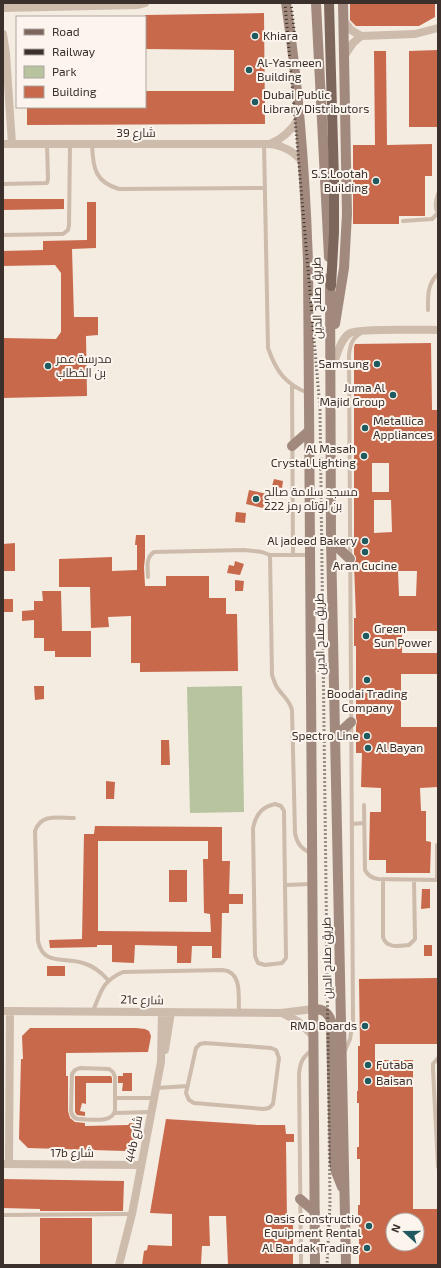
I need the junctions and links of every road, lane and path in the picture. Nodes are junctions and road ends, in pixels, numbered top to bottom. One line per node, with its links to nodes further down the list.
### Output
1 (145, 3): 6 (street)
2 (286, 3): 12 (main road, طريق صلاح الدين)
3 (316, 3): 27 (main road, طريق صلاح الدين)
4 (329, 3): 27 (main road)
5 (343, 3): 7 (main road)
6 (3, 8)
7 (344, 21): 10 (street); 11 (main road)
8 (438, 28): 10 (street)
9 (3, 34): 14 (street)
10 (361, 36): 11 (street)
11 (345, 55): 31 (main road)
12 (299, 118): 15 (street); 19 (main road, طريق صلاح الدين)
13 (3, 144): 14 (street, شارع 39)
14 (12, 144): 16 (street, شارع 39)
15 (267, 144): 18 (street, شارع 39); 19 (street, شارع 39); 21 (lane)
16 (47, 145): 17 (street, شارع 39); 20 (lane)
17 (70, 145): 18 (street, شارع 39); 25 (lane)
18 (92, 145): 21 (lane)
19 (303, 163): 34 (main road, طريق صلاح الدين)
20 (3, 184)
21 (265, 188): 33 (lane)
22 (438, 197): 23 (lane)
23 (438, 213): 24 (lane)
24 (403, 221)
25 (3, 235)
26 (438, 274): 28 (lane)
27 (330, 286): 31 (main road, طريق صلاح الدين)
28 (428, 310)
29 (365, 330): 30 (street); 32 (street); 41 (lane)
30 (438, 330)
31 (331, 348): 32 (main road, طريق صلاح الدين)
32 (331, 371): 37 (main road, طريق صلاح الدين)
33 (292, 385): 34 (lane); 36 (lane)
34 (308, 393): 35 (main road, طريق صلاح الدين)
35 (309, 431): 36 (main road); 40 (main road, طريق صلاح الدين)
36 (292, 446): 39 (lane)
37 (331, 541): 41 (main road); 44 (main road, طريق صلاح الدين)
38 (270, 555): 39 (lane); 42 (lane); 50 (lane)
39 (293, 555): 40 (lane)
40 (310, 555): 50 (main road, طريق صلاح الدين)
41 (350, 559): 43 (lane)
42 (148, 577)
43 (351, 722): 44 (main road); 47 (lane)
44 (335, 737): 65 (main road, طريق صلاح الدين)
45 (364, 805): 48 (lane)
46 (74, 818): 56 (lane)
47 (352, 824): 48 (lane); 65 (lane)
48 (364, 824): 51 (lane)
49 (437, 845): 53 (lane)
50 (312, 854): 54 (main road, طريق صلاح الدين)
51 (383, 879): 52 (lane); 52 (lane)
52 (414, 880): 53 (lane)
53 (438, 880)
54 (312, 884): 55 (lane); 57 (main road, طريق صلاح الدين)
55 (286, 885): 55 (lane)
56 (108, 980): 59 (lane); 61 (lane)
57 (313, 1009): 62 (street, 21c شارع); 63 (main road, طريق صلاح الدين); 77 (main road)
58 (7, 1011): 59 (street, 21c شارع); 67 (street)
59 (93, 1012): 60 (street, 21c شارع)
60 (166, 1012): 61 (street, 21c شارع); 69 (street, 44b شارع)
61 (239, 1013): 62 (street, 21c شارع)
62 (281, 1013): 63 (street, 21c شارع)
63 (313, 1036): 64 (main road, طريق صلاح الدين)
64 (313, 1050): 78 (lane); 79 (main road, طريق صلاح الدين)
65 (342, 1057): 77 (main road, طريق صلاح الدين)
66 (438, 1058): 76 (lane)
67 (6, 1077): 74 (street)
68 (188, 1086): 68 (lane); 69 (lane)
69 (156, 1088): 71 (street, 44b شارع)
70 (115, 1098): 71 (lane); 73 (lane); 73 (lane)
71 (154, 1098): 72 (street, 44b شارع)
72 (151, 1112): 73 (lane); 75 (street, 44b شارع)
73 (115, 1113)
74 (6, 1164): 75 (street, 17b شارع)
75 (141, 1165): 81 (street, 44b شارع)
76 (438, 1167)
77 (344, 1191): 82 (main road, طريق صلاح الدين)
78 (300, 1199): 79 (main road); 86 (lane)
79 (315, 1212): 83 (main road, طريق صلاح الدين)
80 (3, 1215): 81 (lane)
81 (131, 1217): 84 (street, 44b شارع); 85 (street, 44b شارع)
82 (347, 1262)
83 (315, 1264)
84 (119, 1265)
85 (124, 1265)
86 (301, 1265)

